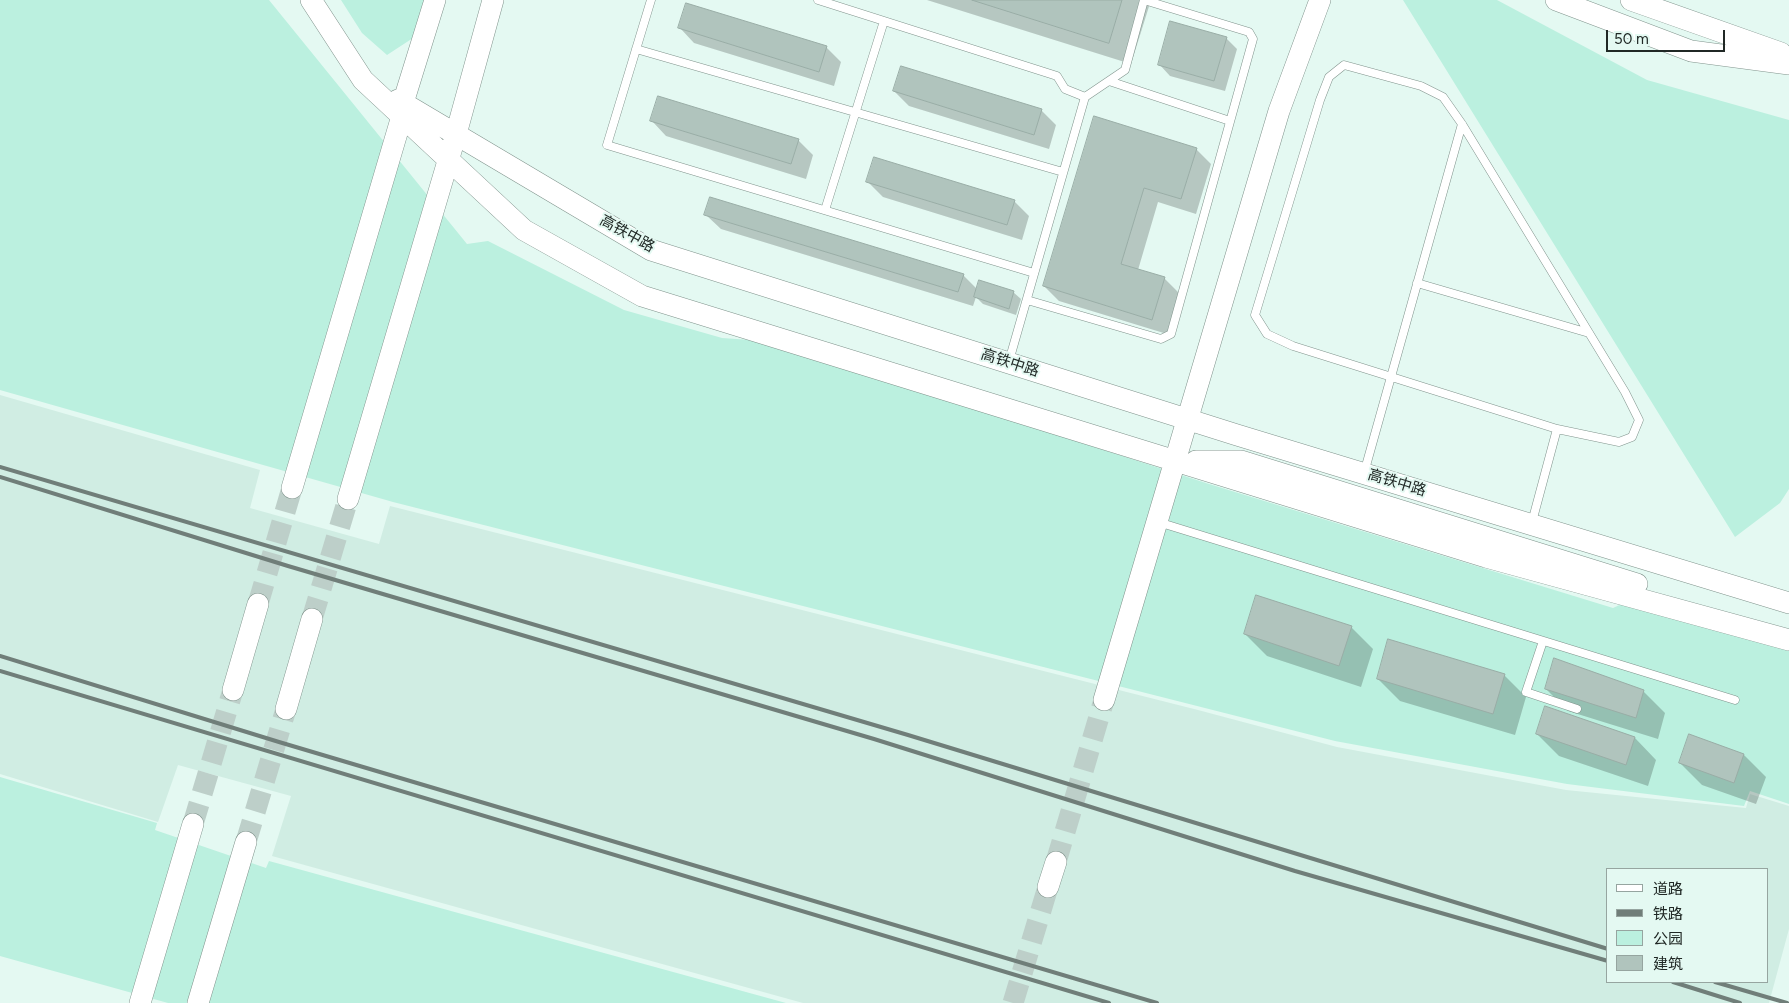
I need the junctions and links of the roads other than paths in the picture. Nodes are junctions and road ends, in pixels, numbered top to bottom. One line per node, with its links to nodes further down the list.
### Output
1 (311, 0): 15 (street, 高铁中路)
2 (435, 0): 15 (street)
3 (493, 0): 19 (street)
4 (651, 0): 10 (lane)
5 (818, 0): 9 (lane)
6 (1320, 0): 29 (street)
7 (1556, 0): 12 (street)
8 (1631, 0): 11 (street)
9 (884, 21): 14 (lane); 16 (lane)
10 (636, 49): 16 (lane); 22 (lane)
11 (1789, 56)
12 (1789, 64)
13 (1109, 81): 14 (lane); 17 (lane); 17 (lane)
14 (1085, 97): 21 (lane)
15 (402, 110): 19 (street, 高铁中路); 20 (street, 高铁中路); 33 (street)
16 (855, 112): 21 (lane); 22 (lane)
17 (1230, 122): 25 (lane)
18 (1462, 124): 24 (lane); 26 (lane); 28 (lane)
19 (456, 134): 20 (street); 27 (street, 高铁中路)
20 (449, 160): 31 (street, 高铁中路); 34 (street)
21 (1063, 172): 23 (lane)
22 (825, 210): 23 (lane)
23 (1034, 273): 25 (lane)
24 (1417, 283): 26 (lane); 28 (lane)
25 (1027, 300): 27 (lane)
26 (1589, 333): 30 (lane)
27 (1008, 363): 29 (street, 高铁中路)
28 (1391, 378): 30 (lane); 32 (lane)
29 (1186, 419): 31 (street); 32 (street, 高铁中路)
30 (1557, 429): 36 (lane)
31 (1176, 461): 35 (street); 40 (street, 高铁中路); 41 (street, 高铁中路)
32 (1364, 473): 36 (street, 高铁中路)
33 (292, 488)
34 (348, 499)
35 (1158, 522): 42 (lane); 44 (street)
36 (1532, 524): 37 (street, 高铁中路)
37 (1789, 603)
38 (258, 604): 43 (street)
39 (312, 619): 46 (street)
40 (1789, 631)
41 (1789, 640)
42 (1542, 641): 45 (lane); 47 (lane)
43 (233, 690)
44 (1104, 700)
45 (1734, 700)
46 (286, 709)
47 (1577, 710)
48 (193, 824): 52 (street)
49 (246, 842): 53 (street)
50 (1056, 862): 51 (street)
51 (1048, 887)
52 (140, 1003)
53 (198, 1003)

